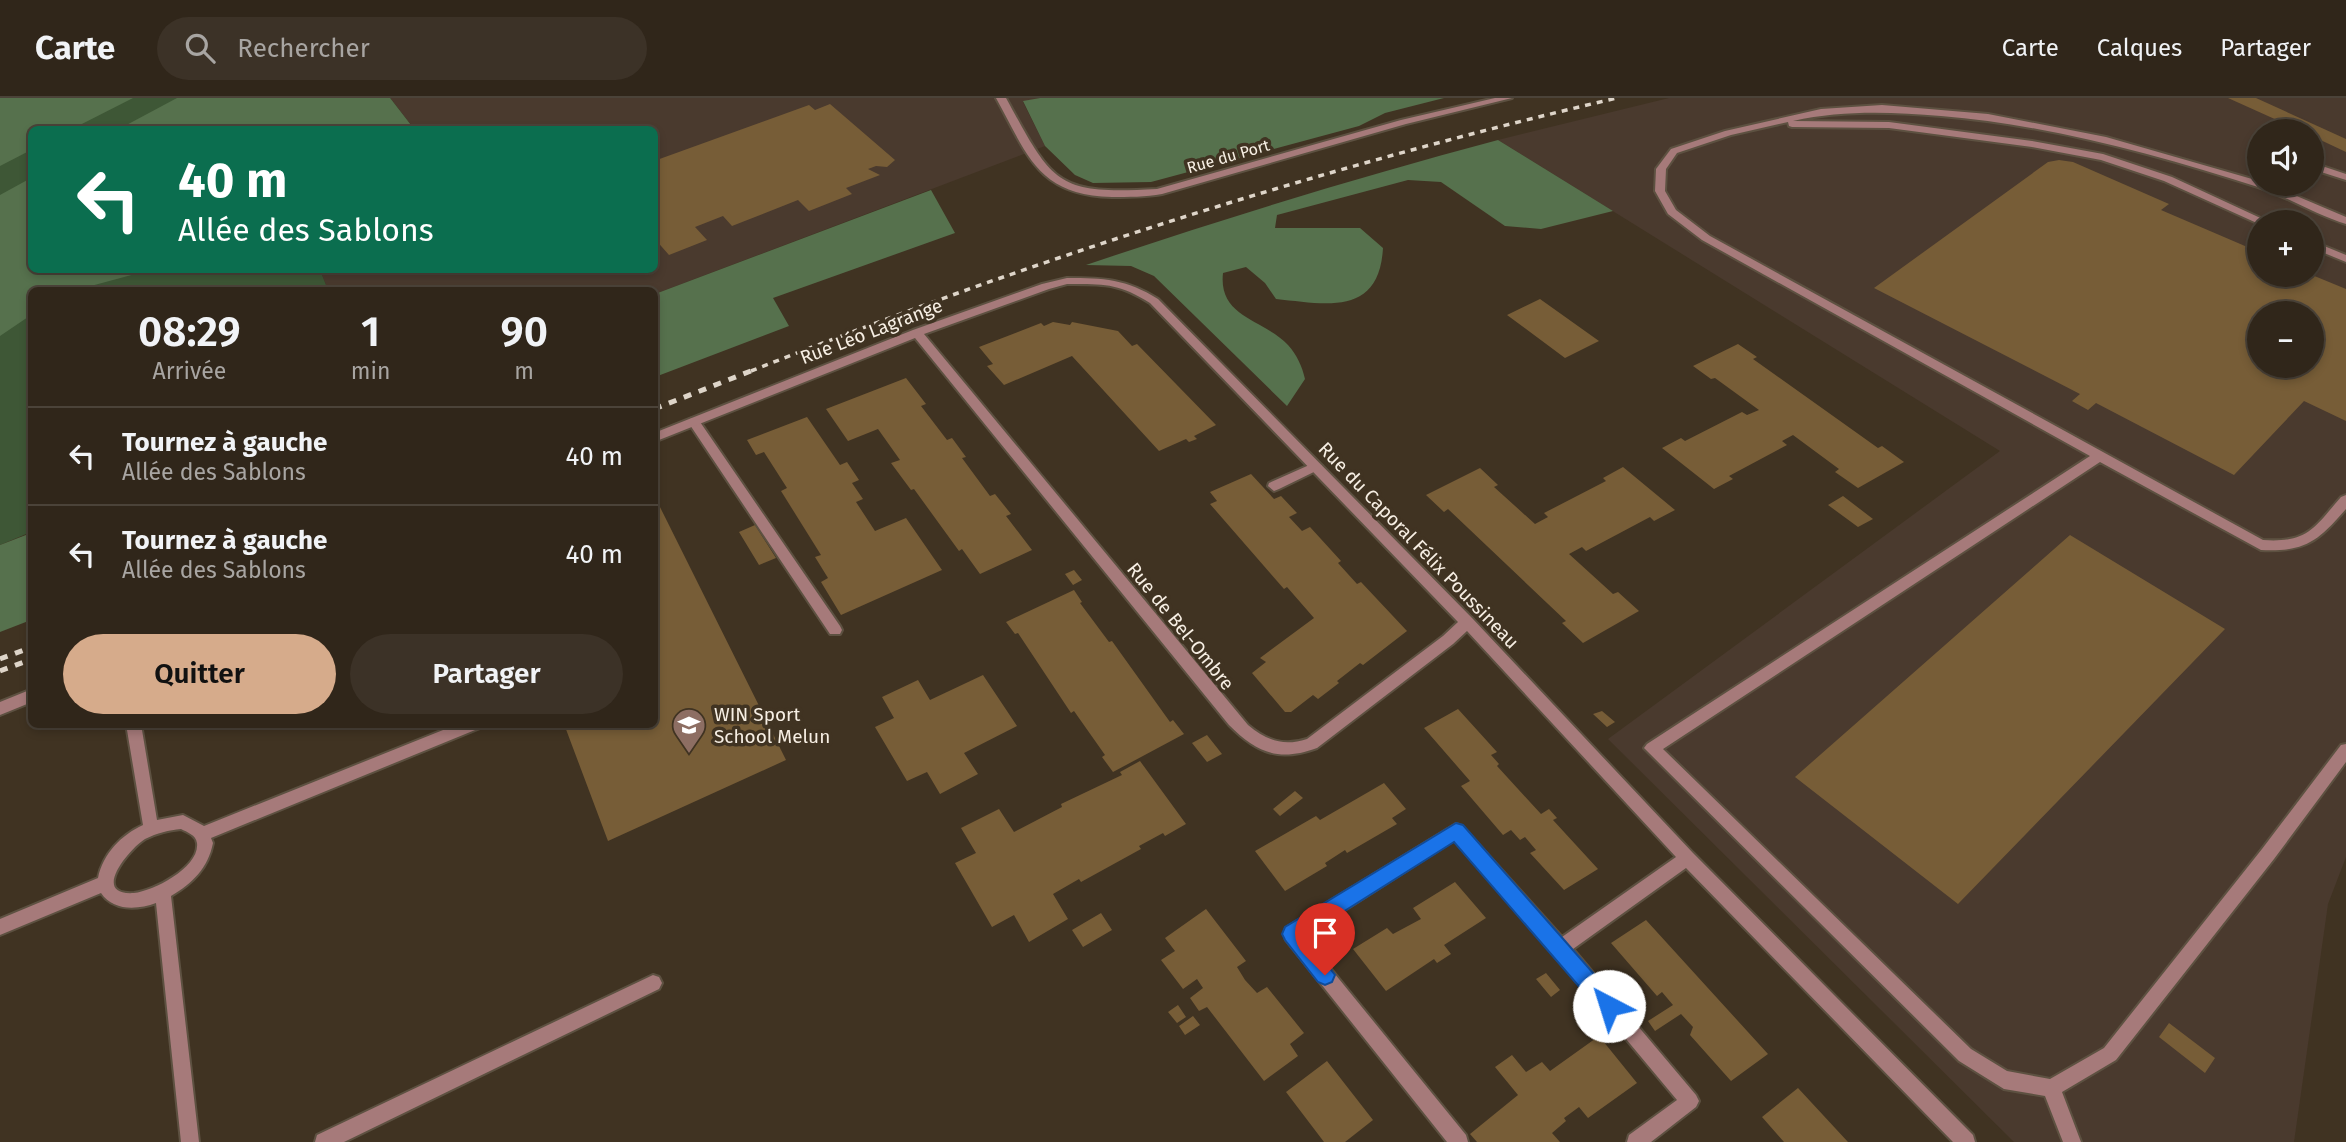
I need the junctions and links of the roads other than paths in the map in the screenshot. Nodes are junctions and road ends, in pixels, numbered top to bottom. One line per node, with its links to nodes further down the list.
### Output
1 (1001, 98): 2 (street, Rue du Port)
2 (1507, 98)
3 (1770, 124): 6 (street); 7 (street); 14 (street)
4 (2324, 172): 5 (street)
5 (2346, 177)
6 (2247, 214)
7 (2346, 221)
8 (2324, 249): 9 (street)
9 (2346, 259)
10 (1107, 281): 11 (street, Rue Léo Lagrange); 15 (street, Rue du Caporal Félix Poussineau)
11 (917, 333): 12 (street, Rue Léo Lagrange); 18 (street, Rue de Bel-Ombre)
12 (694, 422): 13 (street, Rue Léo Lagrange); 19 (street)
13 (658, 436)
14 (2100, 456): 17 (street); 33 (street)
15 (1316, 466): 16 (street); 18 (street, Rue du Caporal Félix Poussineau)
16 (1274, 486)
17 (2346, 500)
18 (1468, 622): 27 (street, Rue du Caporal Félix Poussineau)
19 (835, 631)
20 (28, 697): 21 (street)
21 (0, 709)
22 (134, 728): 25 (street)
23 (465, 728): 26 (street)
24 (2346, 750): 33 (street)
25 (151, 828): 26 (street); 28 (street)
26 (202, 834): 29 (street)
27 (1687, 858): 31 (street); 38 (street, Rue du Caporal Félix Poussineau)
28 (106, 883): 29 (street); 30 (street)
29 (163, 894): 34 (street)
30 (0, 928)
31 (1561, 948): 36 (street); 37 (street)
32 (653, 983): 35 (street)
33 (2051, 1088): 39 (street)
34 (190, 1142)
35 (324, 1142)
36 (1458, 1142)
37 (1636, 1142)
38 (1966, 1142)
39 (2072, 1142)

